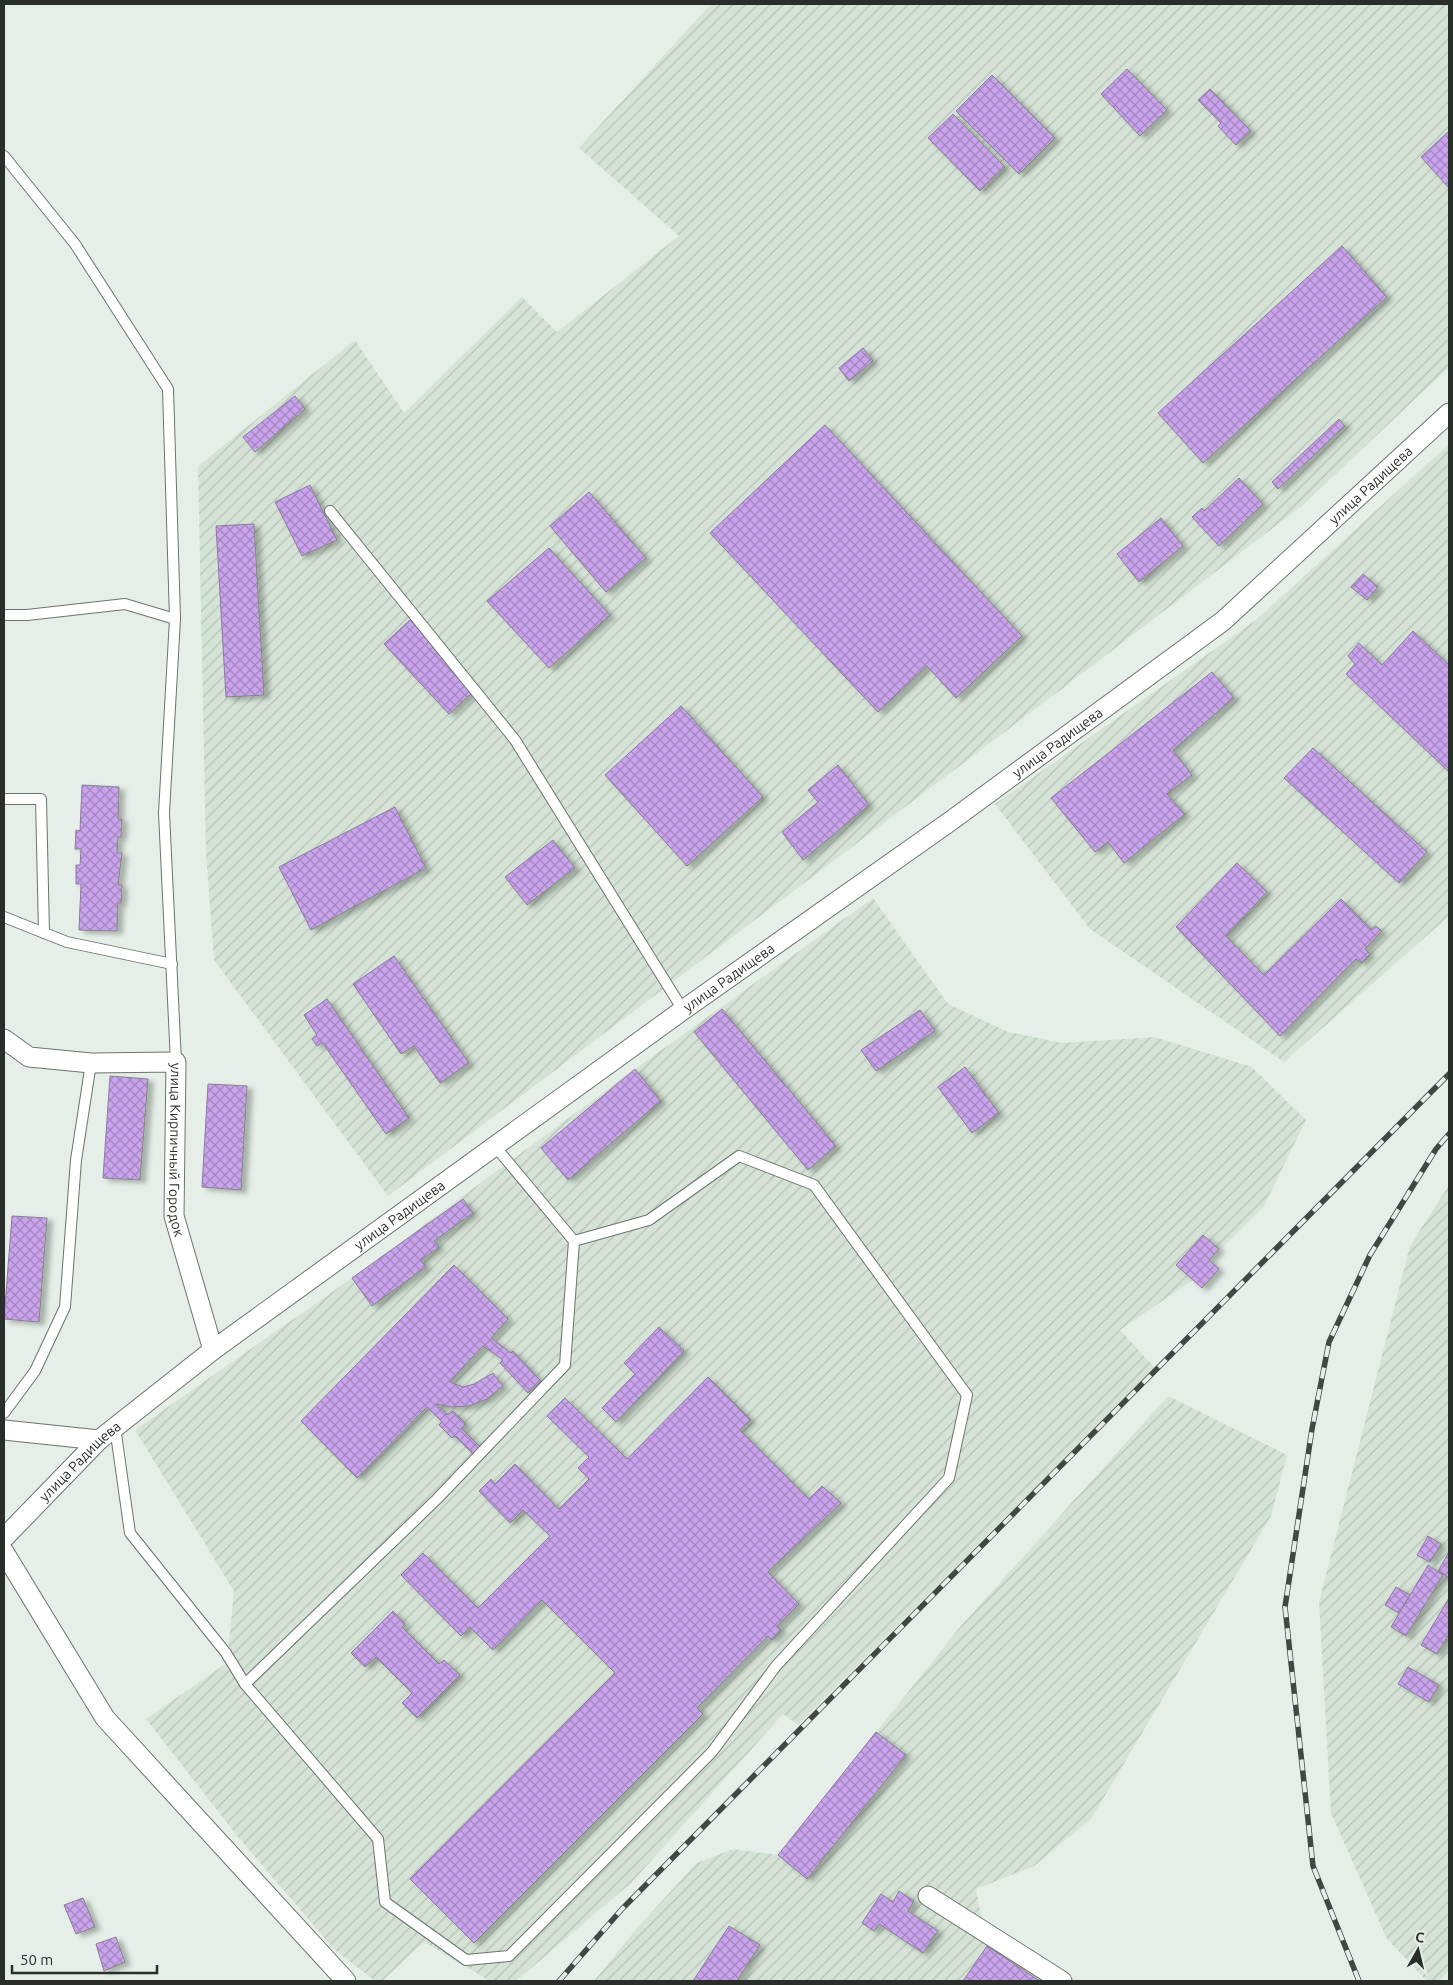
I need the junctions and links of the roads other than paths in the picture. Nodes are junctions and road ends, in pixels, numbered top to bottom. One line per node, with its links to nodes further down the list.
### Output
1 (4, 156): 5 (lane)
2 (1449, 413): 10 (street, улица Радищева)
3 (330, 511): 10 (lane)
4 (4, 615): 5 (lane)
5 (175, 619): 9 (lane)
6 (4, 800): 8 (lane)
7 (4, 917): 8 (lane)
8 (44, 933): 9 (lane)
9 (172, 964): 13 (lane)
10 (682, 1010): 14 (street, улица Радищева)
11 (4, 1039): 12 (street, улица Кирпичный Городок)
12 (90, 1062): 13 (street, улица Кирпичный Городок); 17 (lane)
13 (176, 1062): 16 (street, улица Кирпичный Городок)
14 (494, 1146): 15 (lane); 16 (street, улица Радищева)
15 (574, 1241): 23 (lane); 23 (lane)
16 (213, 1350): 18 (street, улица Радищева)
17 (4, 1413)
18 (115, 1427): 20 (street, улица Радищева); 23 (lane)
19 (4, 1430): 20 (street)
20 (99, 1440): 21 (street, улица Радищева)
21 (4, 1538)
22 (4, 1552): 25 (street)
23 (246, 1684)
24 (928, 1896): 26 (street)
25 (346, 1981)
26 (1062, 1981)

